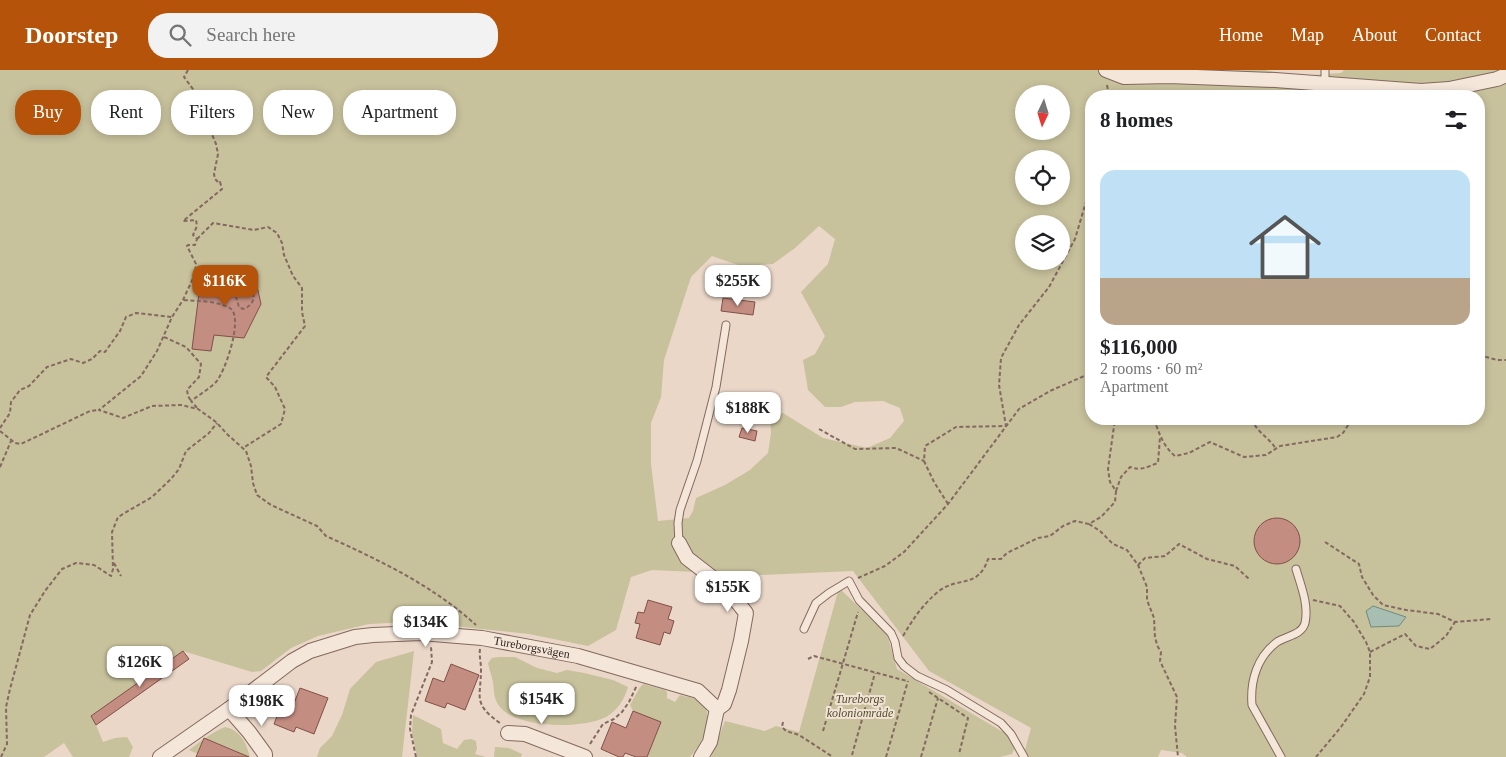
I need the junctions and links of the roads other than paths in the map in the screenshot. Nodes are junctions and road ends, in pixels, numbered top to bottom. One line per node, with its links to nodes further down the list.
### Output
1 (1106, 70): 3 (street)
2 (1506, 75): 5 (street)
3 (1325, 77): 4 (street)
4 (1414, 90)
5 (1434, 90)
6 (726, 325): 7 (lane)
7 (679, 543): 11 (street)
8 (1296, 569): 18 (lane)
9 (804, 629): 17 (lane)
10 (229, 709): 11 (street, Tureborgsvägen); 13 (street, Tureborgsvägen); 14 (street)
11 (717, 709): 16 (street)
12 (507, 730): 15 (street)
13 (160, 757)
14 (265, 757)
15 (584, 757)
16 (701, 757)
17 (1024, 757)
18 (1281, 757)

